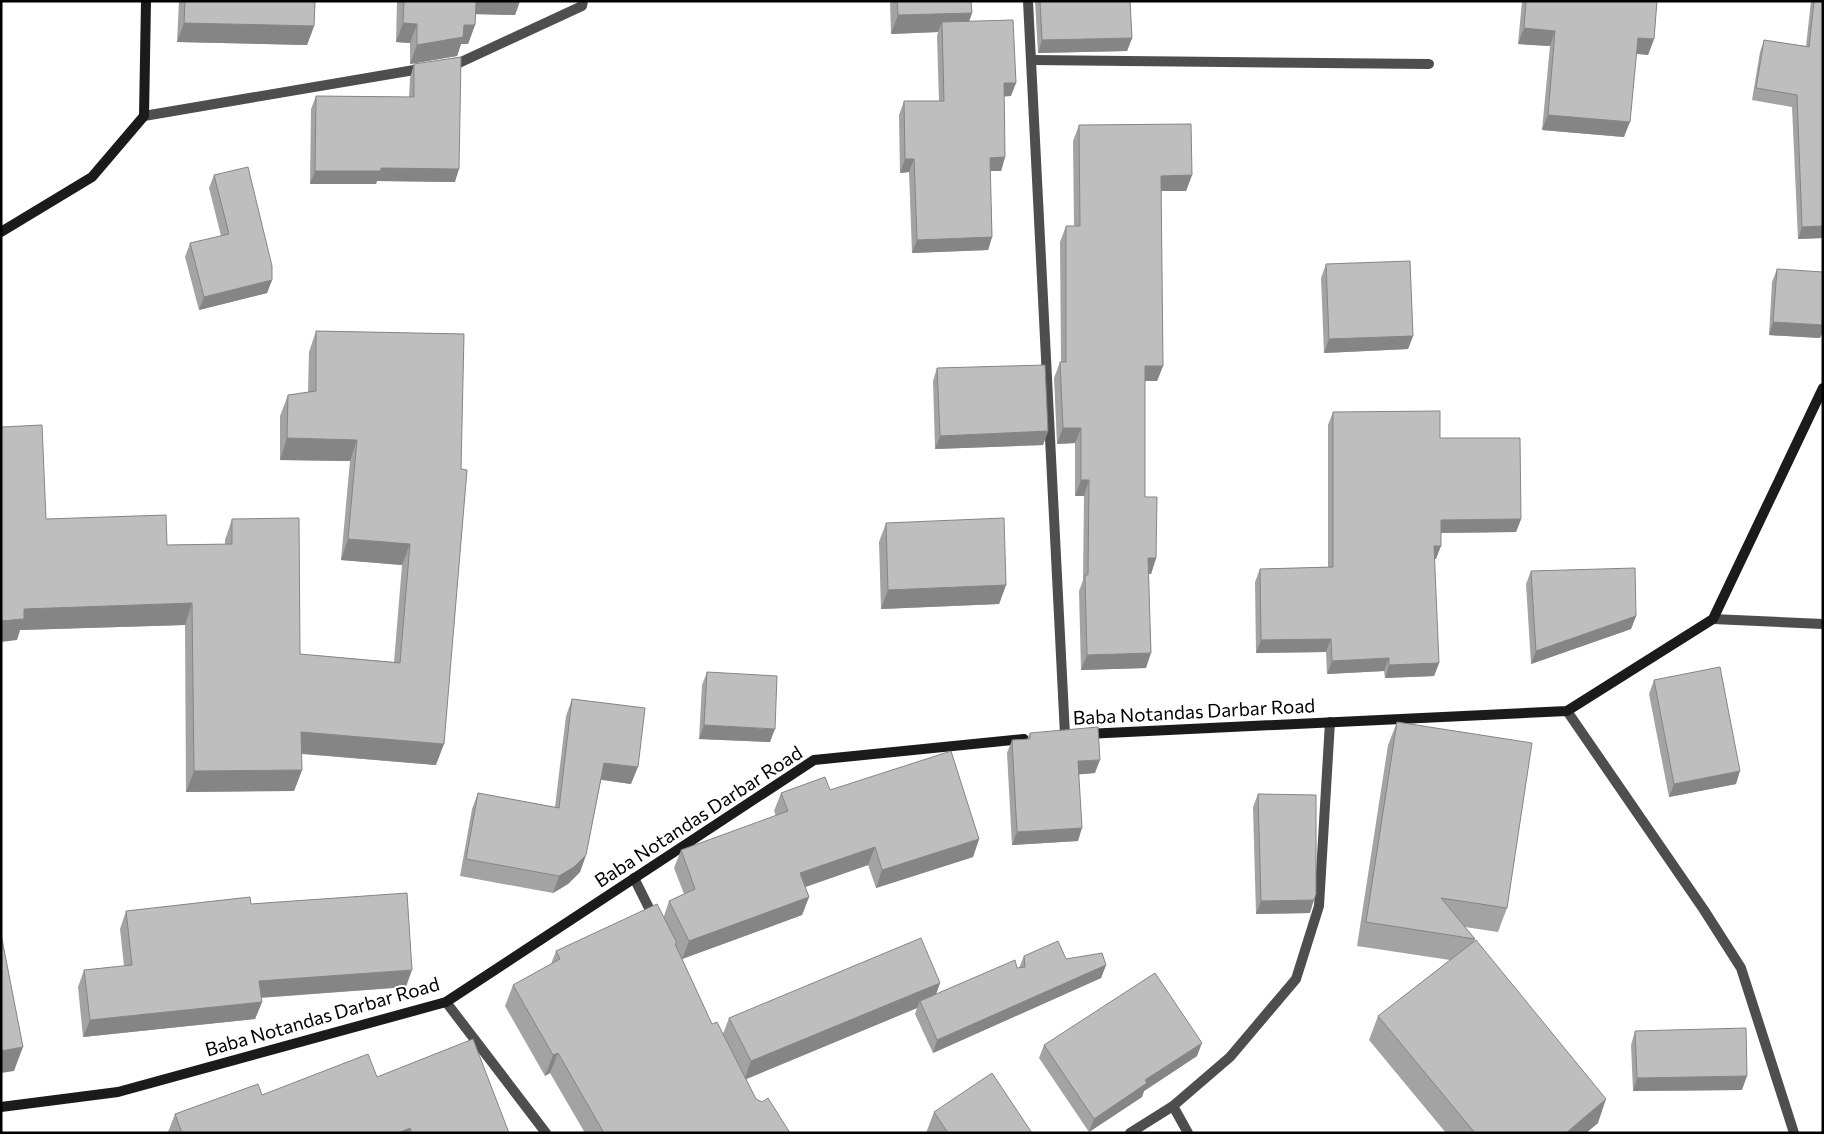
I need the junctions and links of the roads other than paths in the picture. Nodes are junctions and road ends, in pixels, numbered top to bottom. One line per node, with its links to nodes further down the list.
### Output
1 (146, 1): 6 (street)
2 (583, 1): 6 (street)
3 (1028, 1): 4 (street)
4 (1031, 60): 5 (street); 12 (street, Baba Notandas Darbar Road)
5 (1429, 64)
6 (144, 116): 7 (street)
7 (1, 232)
8 (1823, 388): 9 (street)
9 (1713, 619): 10 (street); 11 (street, Baba Notandas Darbar Road)
10 (1823, 624)
11 (1566, 711): 12 (street, Baba Notandas Darbar Road); 22 (street)
12 (1330, 722): 17 (street)
13 (1036, 738): 14 (street, Baba Notandas Darbar Road)
14 (634, 878): 15 (street); 16 (street, Baba Notandas Darbar Road)
15 (661, 931)
16 (446, 1002): 18 (street, Baba Notandas Darbar Road); 19 (street)
17 (1173, 1106): 20 (street); 21 (street)
18 (1, 1107)
19 (546, 1133)
20 (1130, 1133)
21 (1188, 1133)
22 (1794, 1133)

